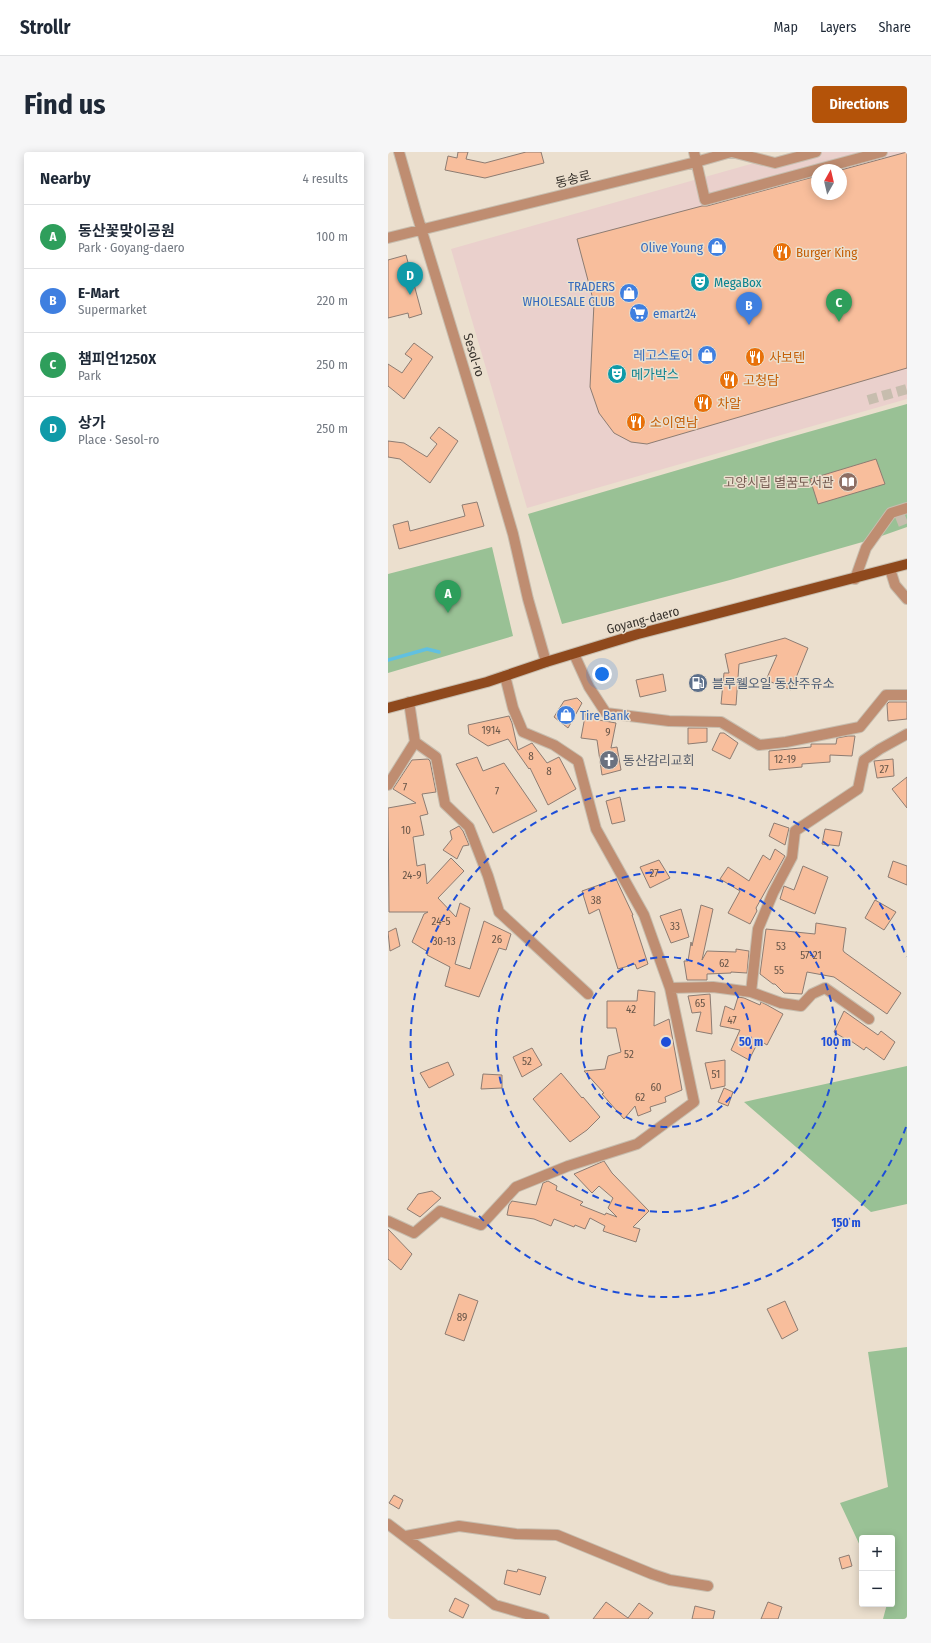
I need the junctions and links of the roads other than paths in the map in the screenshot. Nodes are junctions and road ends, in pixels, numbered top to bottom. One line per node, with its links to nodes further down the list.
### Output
1 (399, 152): 7 (street, Sesol-ro)
2 (694, 152): 6 (street)
3 (732, 152): 4 (street); 6 (street, 동송로)
4 (816, 152)
5 (882, 152): 6 (street)
6 (696, 162): 7 (street, 동송로)
7 (422, 230): 8 (street, 동송로); 15 (street, Sesol-ro)
8 (388, 238)
9 (907, 508): 12 (street)
10 (907, 564): 11 (main road, Goyang-daero)
11 (890, 569): 12 (main road, Goyang-daero); 13 (street)
12 (855, 578): 14 (main road, Goyang-daero)
13 (907, 599)
14 (574, 654): 15 (main road, Goyang-daero); 17 (street)
15 (546, 662): 16 (main road, Goyang-daero)
16 (505, 676): 18 (main road, Goyang-daero); 23 (street)
17 (907, 695)
18 (409, 702): 19 (main road, Goyang-daero); 21 (street)
19 (388, 708)
20 (907, 734): 24 (street)
21 (415, 742): 22 (street); 25 (street)
22 (388, 784)
23 (670, 988): 24 (street); 27 (street)
24 (751, 992): 26 (street)
25 (588, 994)
26 (870, 1019)
27 (388, 1221)
28 (388, 1524): 29 (street)
29 (406, 1536): 30 (street); 31 (street)
30 (708, 1586)
31 (544, 1619)

